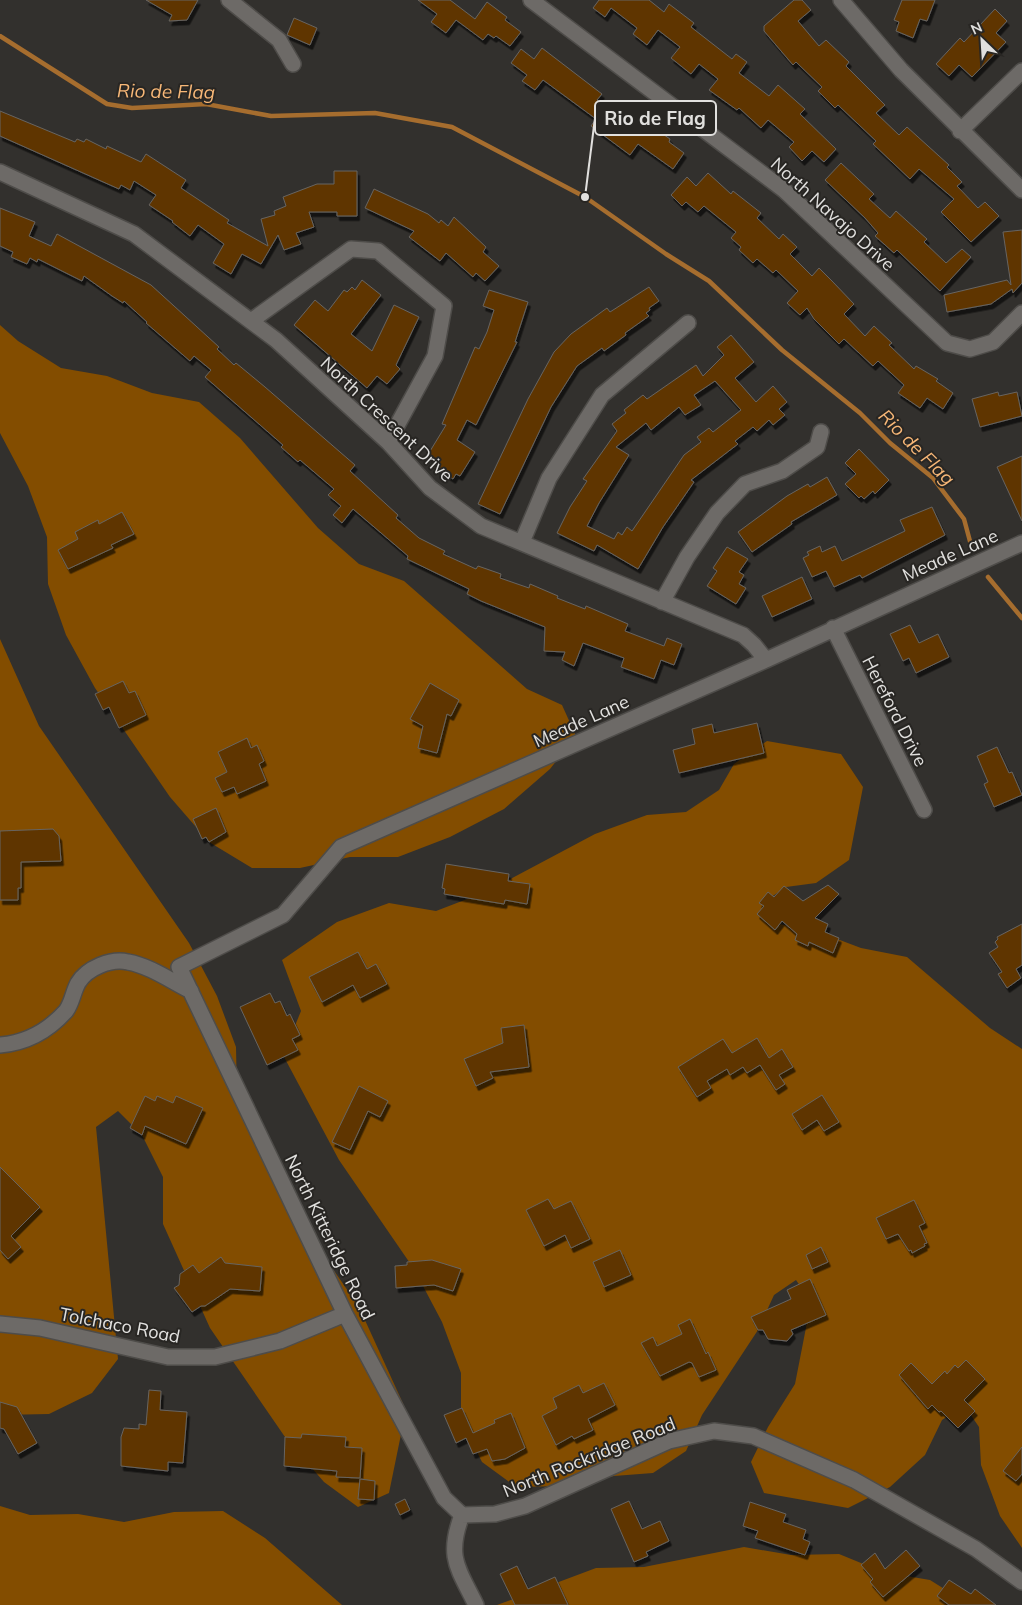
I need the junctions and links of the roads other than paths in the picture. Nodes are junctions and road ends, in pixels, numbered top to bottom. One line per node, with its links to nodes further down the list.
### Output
1 (229, 0): 4 (street)
2 (531, 0): 9 (street, North Navajo Drive)
3 (841, 0): 6 (street)
4 (293, 64)
5 (1022, 71): 6 (street)
6 (960, 131): 8 (street)
7 (0, 172): 10 (street, North Crescent Drive)
8 (1022, 190)
9 (1022, 313)
10 (250, 321): 13 (street, North Crescent Drive); 13 (street)
11 (688, 322): 14 (street)
12 (821, 432): 16 (street)
13 (388, 442): 14 (street, North Crescent Drive)
14 (522, 542): 16 (street, North Crescent Drive)
15 (1022, 543): 17 (street, Meade Lane)
16 (662, 602): 18 (street, North Crescent Drive)
17 (833, 628): 18 (street, Meade Lane); 19 (street, Hereford Drive)
18 (766, 660): 20 (street, Meade Lane)
19 (924, 810)
20 (179, 967): 21 (street, North Kitteridge Road)
21 (191, 991): 22 (street); 23 (street, North Kitteridge Road)
22 (0, 1045)
23 (345, 1314): 24 (street, Tolchaco Road); 25 (street, North Kitteridge Road)
24 (0, 1324)
25 (462, 1515): 26 (street, North Rockridge Road); 27 (street)
26 (1022, 1582)
27 (476, 1605)

